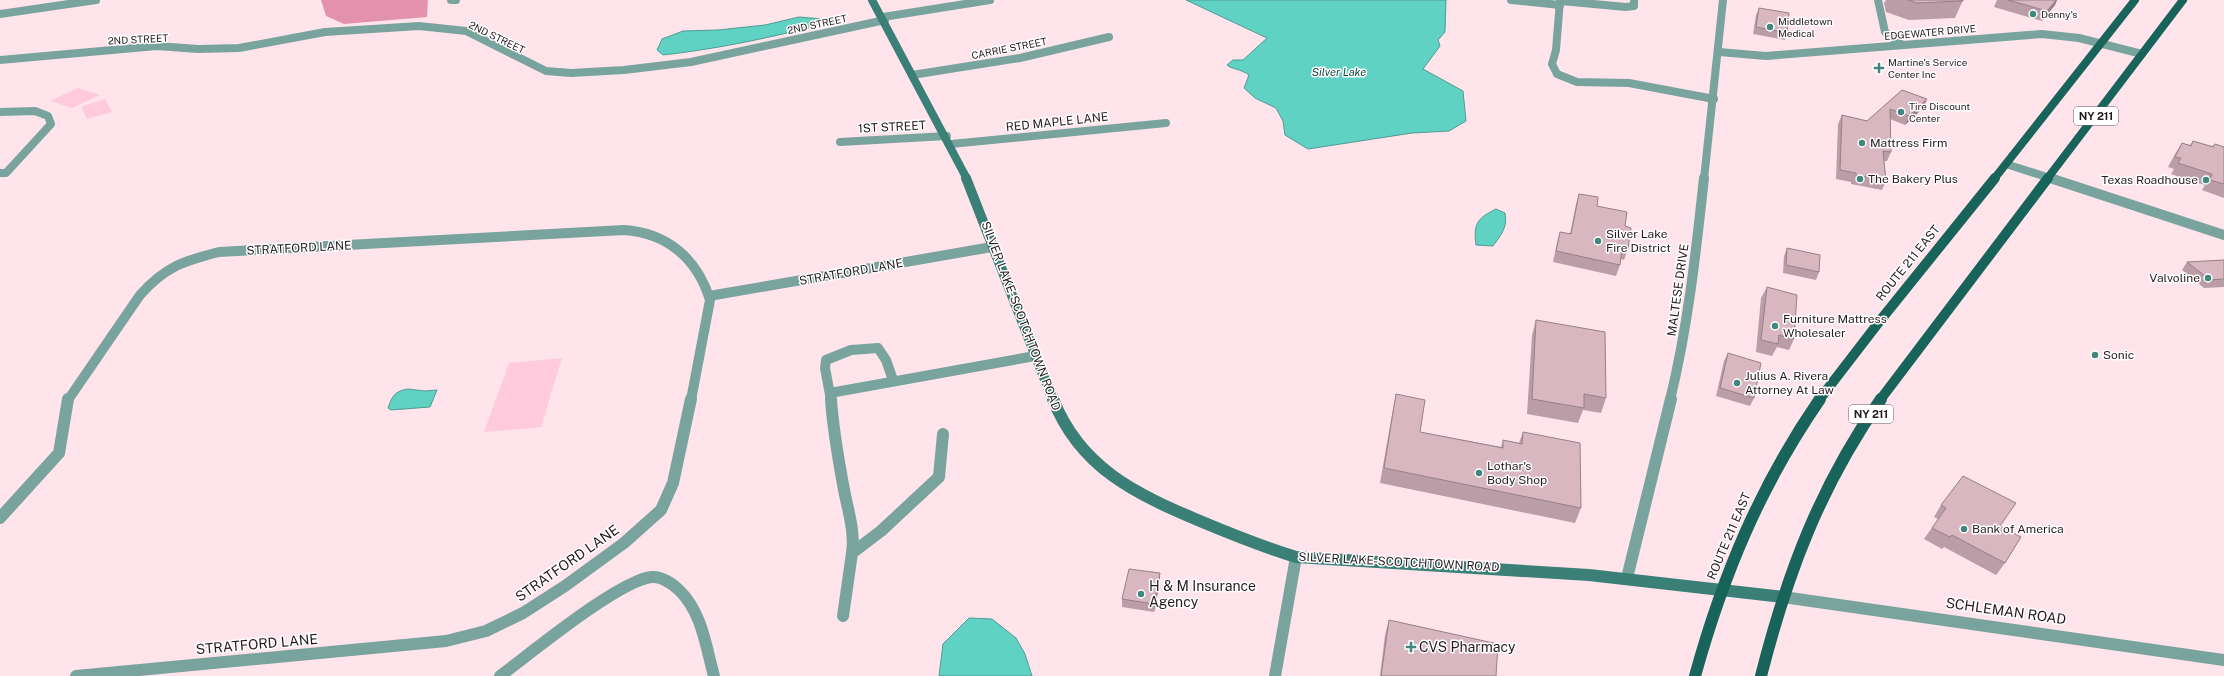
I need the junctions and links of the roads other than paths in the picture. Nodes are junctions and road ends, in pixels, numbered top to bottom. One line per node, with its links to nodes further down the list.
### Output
1 (96, 0): 13 (street)
2 (451, 0): 3 (street)
3 (456, 0)
4 (872, 0): 14 (street, SILVER LAKE-SCOTCHTOWN ROAD)
5 (990, 0): 14 (street, 2ND STREET)
6 (1511, 0): 12 (street)
7 (1634, 0): 12 (street)
8 (1724, 0): 18 (street, MALTESE DRIVE)
9 (1878, 0): 16 (street)
10 (2135, 0): 17 (main road, ROUTE 211 EAST / NY 211)
11 (2183, 0): 19 (main road, NY 211)
12 (1560, 2): 22 (street)
13 (0, 14)
14 (884, 19): 20 (street, 2ND STREET); 21 (street, SILVER LAKE-SCOTCHTOWN ROAD)
15 (1110, 37): 21 (street, CARRIE STREET)
16 (1900, 44): 17 (street, EDGEWATER DRIVE); 18 (street, EDGEWATER DRIVE)
17 (2102, 44): 19 (street, EDGEWATER DRIVE); 27 (main road, ROUTE 211 EAST / NY 211)
18 (1719, 52): 22 (street, MALTESE DRIVE)
19 (2142, 54): 29 (main road, NY 211)
20 (0, 60)
21 (912, 75): 25 (street, SILVER LAKE-SCOTCHTOWN ROAD)
22 (1714, 99): 40 (street, MALTESE DRIVE)
23 (0, 112): 28 (street)
24 (1166, 123): 25 (street, RED MAPLE LANE)
25 (948, 140): 26 (street, 1ST STREET); 31 (street, SILVER LAKE-SCOTCHTOWN ROAD)
26 (840, 142)
27 (2006, 164): 29 (street); 41 (main road, ROUTE 211 EAST / NY 211)
28 (0, 173)
29 (2049, 177): 30 (street); 42 (main road, NY 211)
30 (2224, 236)
31 (992, 247): 32 (street, STRATFORD LANE); 33 (street, SILVER LAKE-SCOTCHTOWN ROAD)
32 (709, 296): 37 (street, STRATFORD LANE); 45 (street, STRATFORD LANE)
33 (1035, 356): 34 (street); 39 (street, SILVER LAKE-SCOTCHTOWN ROAD)
34 (893, 380): 35 (street); 35 (street)
35 (830, 393): 38 (street)
36 (943, 434): 38 (street)
37 (0, 518)
38 (852, 553): 43 (street)
39 (1296, 557): 40 (street, SILVER LAKE-SCOTCHTOWN ROAD); 48 (street)
40 (1626, 578): 41 (street, SILVER LAKE-SCOTCHTOWN ROAD)
41 (1721, 590): 42 (street, SILVER LAKE-SCOTCHTOWN ROAD); 49 (main road, ROUTE 211 EAST / NY 211)
42 (1783, 597): 44 (street, SCHLEMAN ROAD); 50 (main road, NY 211)
43 (843, 616)
44 (2224, 660)
45 (76, 676)
46 (500, 676): 47 (street)
47 (714, 676)
48 (1275, 676)
49 (1695, 676)
50 (1761, 676)

